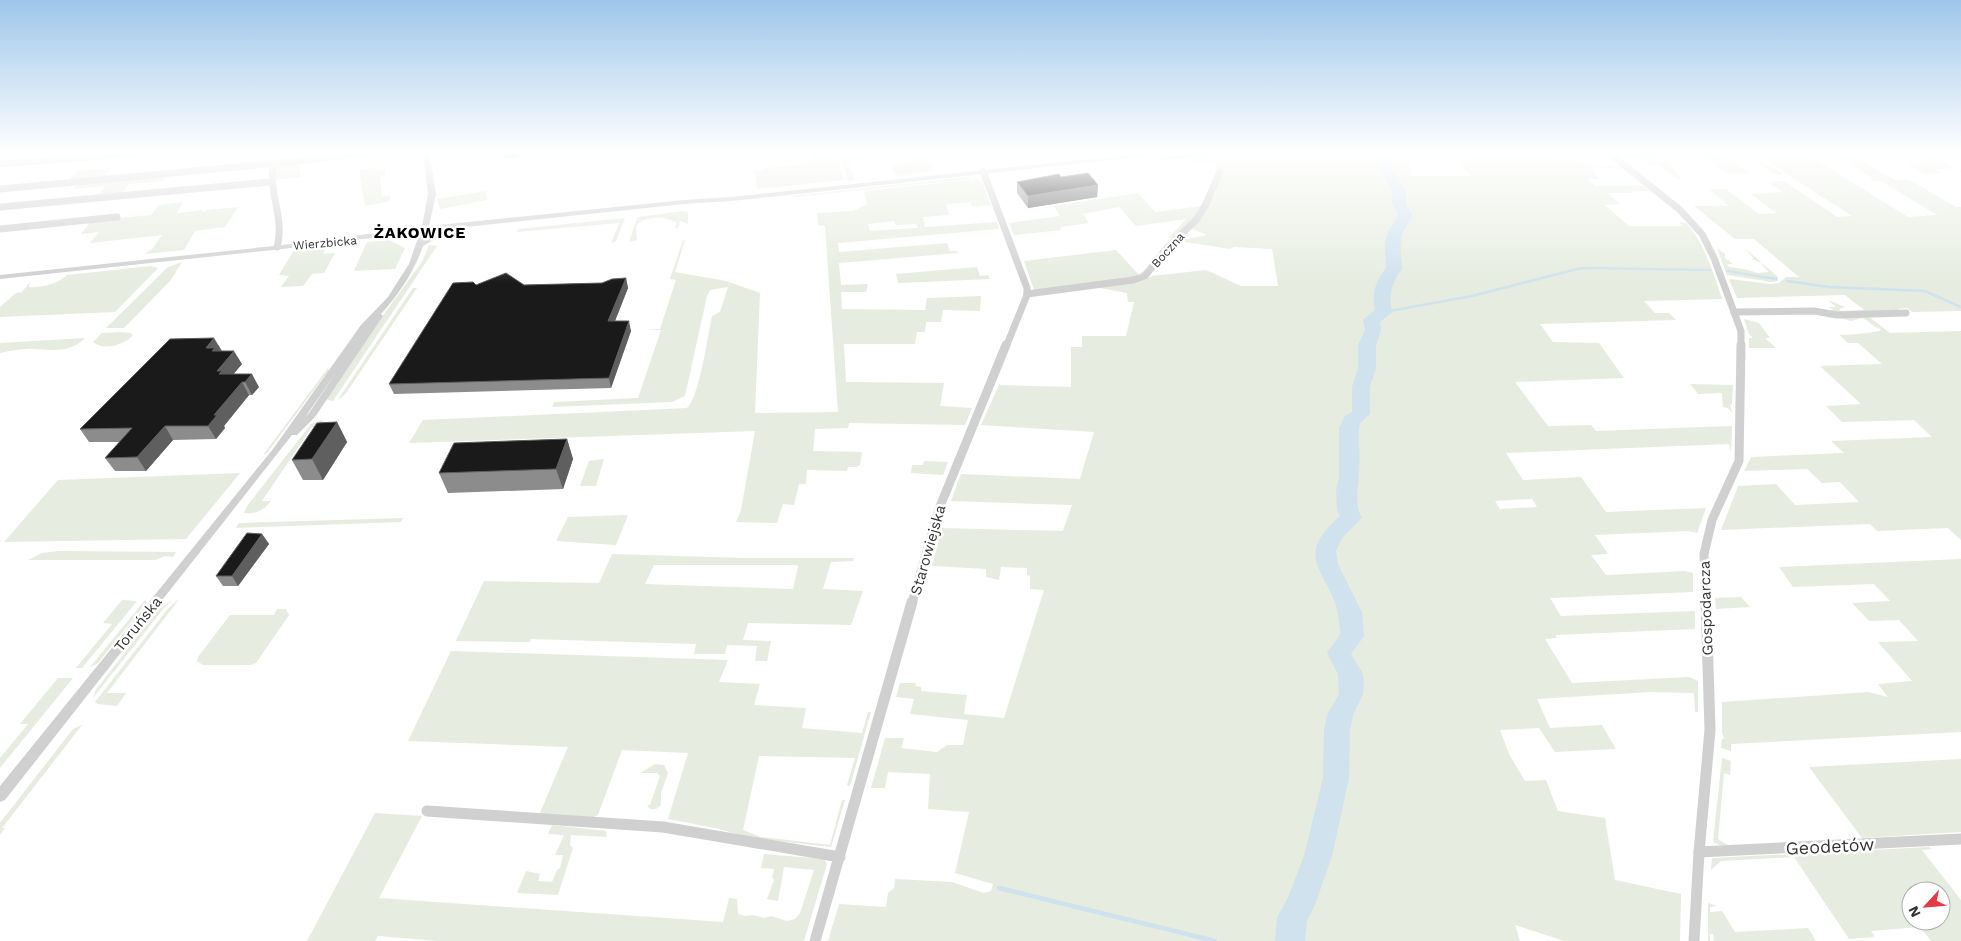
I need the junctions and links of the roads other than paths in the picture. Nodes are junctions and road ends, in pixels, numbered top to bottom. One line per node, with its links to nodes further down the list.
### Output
1 (119, 196): 9 (street)
2 (273, 196): 15 (street)
3 (432, 196): 12 (street, Toruńska)
4 (760, 196): 8 (street, Wierzbicka)
5 (993, 196): 17 (street)
6 (1209, 196): 17 (street, Boczna)
7 (1663, 196): 18 (street, Gospodarcza)
8 (731, 199): 12 (street, Wierzbicka); 13 (street, Wierzbicka)
9 (0, 207)
10 (117, 217): 11 (street)
11 (0, 229)
12 (424, 231): 13 (street, Wierzbicka); 14 (street, Toruńska); 15 (street, Wierzbicka)
13 (443, 232): 14 (street)
14 (421, 244): 20 (street, Toruńska)
15 (277, 247): 16 (street, Wierzbicka)
16 (0, 277)
17 (1027, 294): 24 (street, Starowiejska)
18 (1734, 312): 19 (street); 23 (street, Gospodarcza)
19 (1906, 313)
20 (0, 796)
21 (427, 811): 24 (street)
22 (1961, 839): 23 (street, Geodetów)
23 (1699, 852): 26 (street, Gospodarcza)
24 (840, 857): 25 (street, Starowiejska)
25 (815, 941)
26 (1694, 941)

